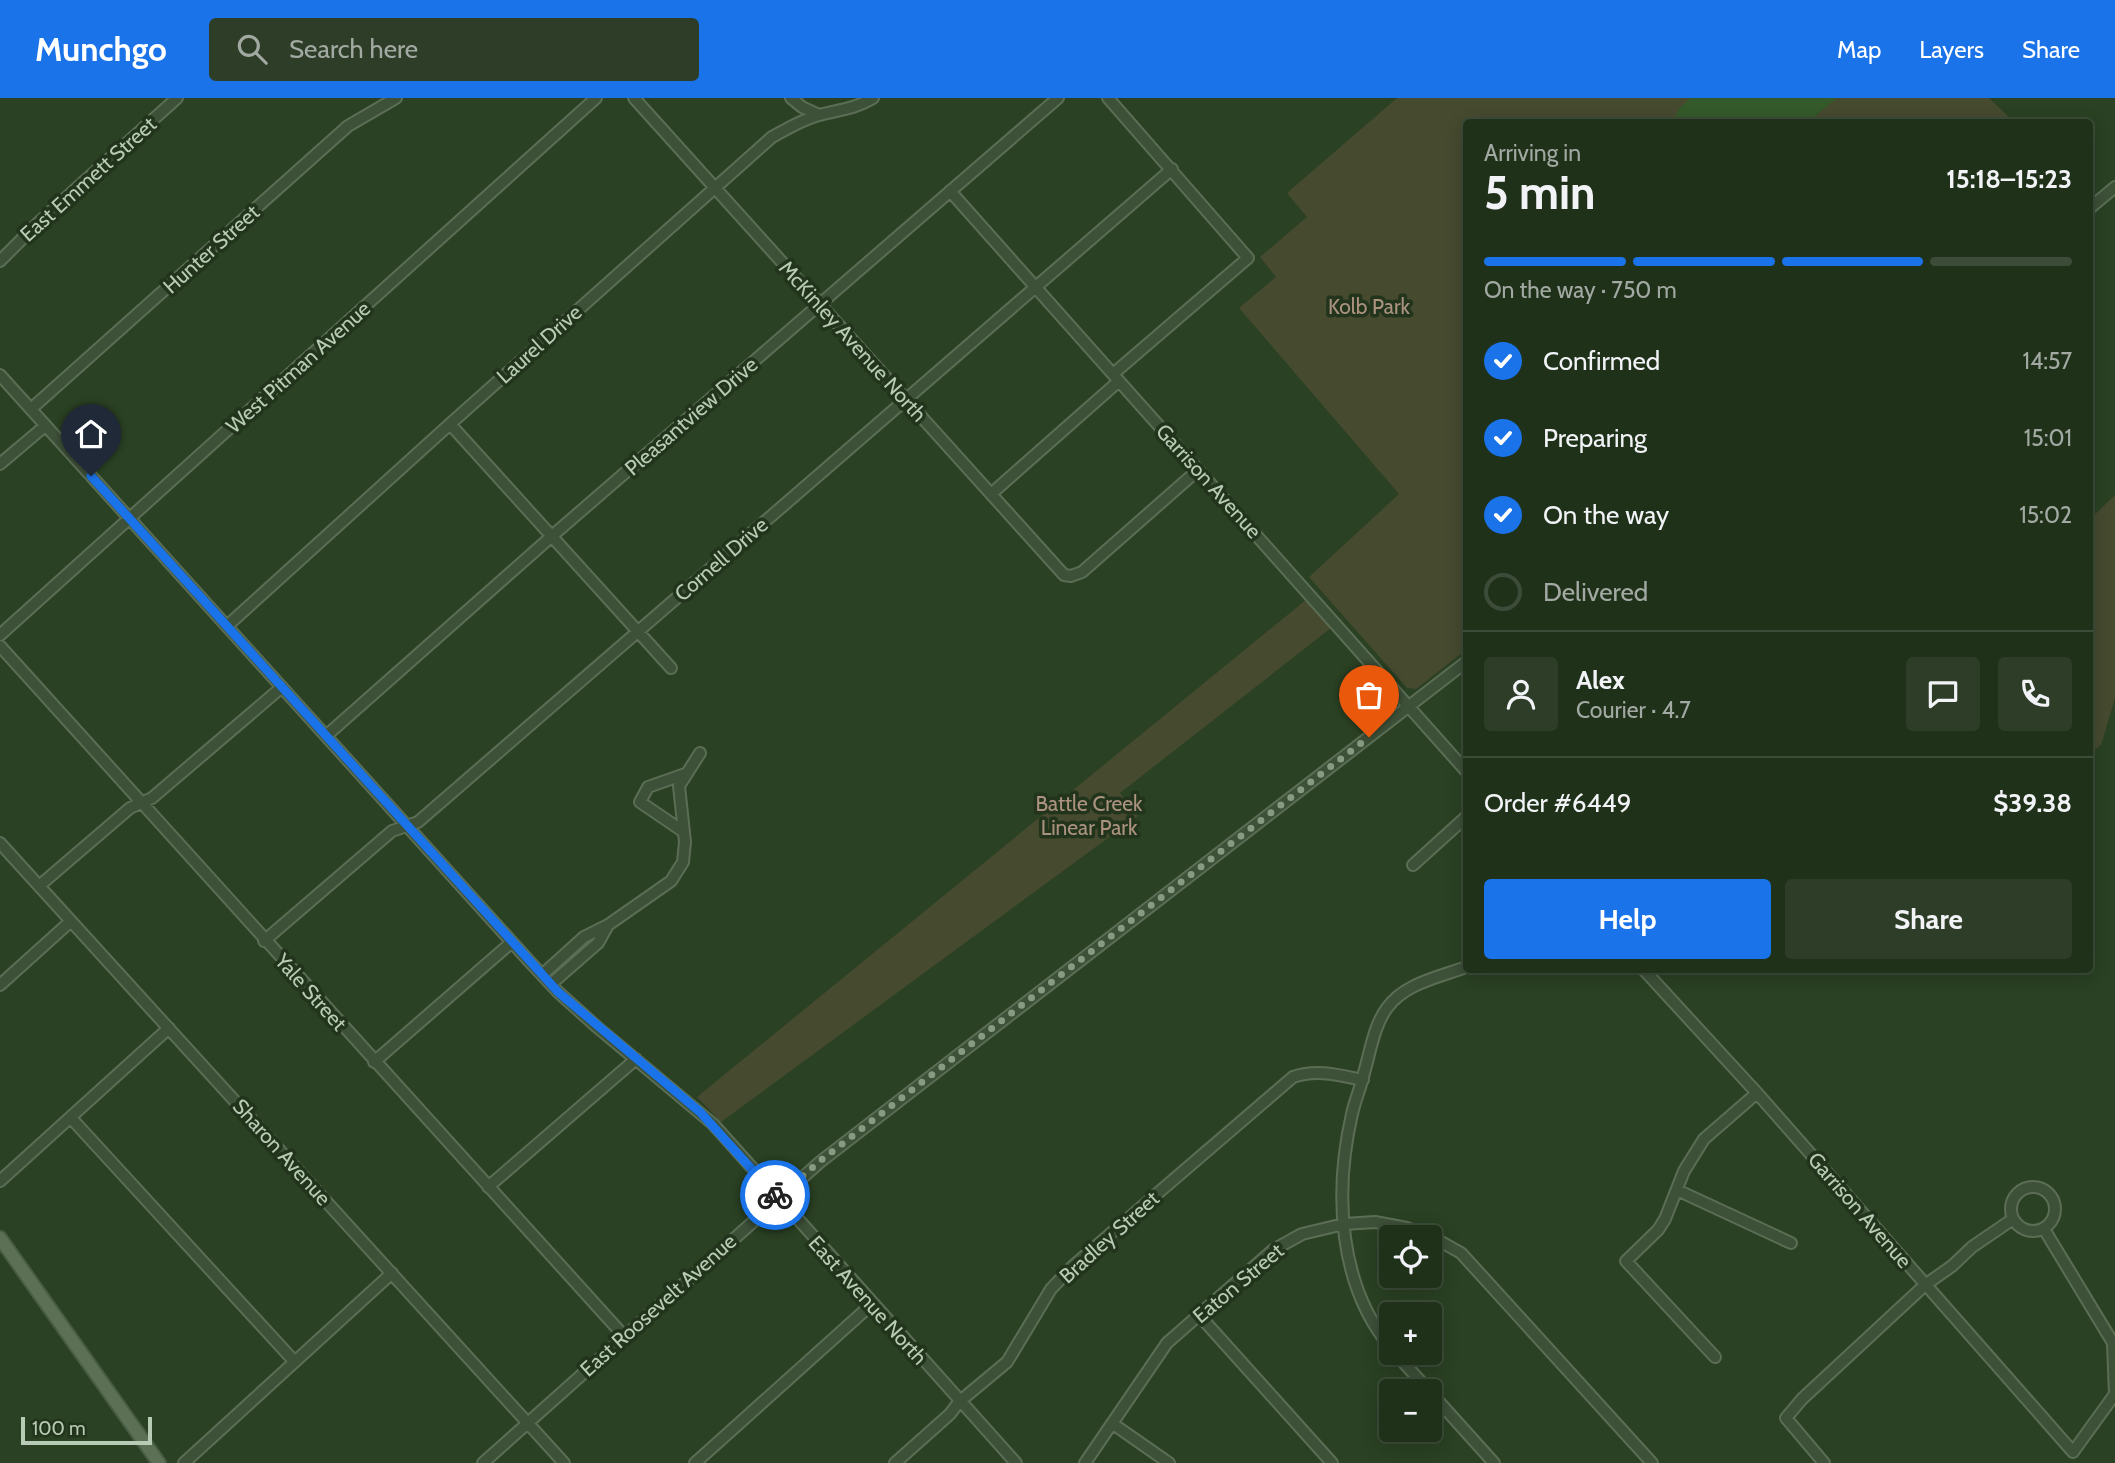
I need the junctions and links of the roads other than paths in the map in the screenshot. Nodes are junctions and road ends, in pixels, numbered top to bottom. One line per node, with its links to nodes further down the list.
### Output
1 (177, 98): 15 (street, East Emmett Street)
2 (396, 98): 21 (street, Hunter Street)
3 (596, 98): 27 (street, West Pitman Avenue)
4 (634, 98): 11 (street, McKinley Avenue North)
5 (791, 98): 9 (street)
6 (873, 98): 9 (street, Laurel Drive)
7 (1058, 98): 13 (street, Pleasantview Drive)
8 (1108, 98): 10 (street)
9 (819, 115): 11 (street, Laurel Drive)
10 (1172, 169): 16 (street, Cornell Drive); 19 (street)
11 (715, 186): 17 (street, McKinley Avenue North); 22 (street, Laurel Drive)
12 (2115, 187): 14 (street)
13 (950, 191): 16 (street, Garrison Avenue); 17 (street, Pleasantview Drive)
14 (2093, 205)
15 (0, 261)
16 (1037, 287): 19 (street, Garrison Avenue); 20 (street, Cornell Drive)
17 (820, 304): 20 (street, McKinley Avenue North); 28 (street, Pleasantview Drive)
18 (0, 374): 21 (street, East Avenue North)
19 (1116, 378): 25 (street, Garrison Avenue); 26 (street)
20 (906, 400): 26 (street, McKinley Avenue North); 30 (street, Cornell Drive)
21 (32, 409): 23 (street, East Avenue North)
22 (450, 424): 28 (street); 29 (street, Laurel Drive)
23 (45, 426): 24 (street); 27 (street, East Avenue North)
24 (0, 464)
25 (1198, 470): 26 (street, McKinley Avenue North); 36 (street, Garrison Avenue)
26 (991, 494)
27 (130, 518): 29 (street, East Avenue North); 31 (street, West Pitman Avenue)
28 (552, 536): 30 (street); 37 (street, Pleasantview Drive)
29 (228, 626): 35 (street, East Avenue North)
30 (638, 631): 34 (street); 43 (street, Cornell Drive)
31 (0, 635)
32 (0, 646): 41 (street, Yale Street)
33 (1463, 664): 36 (street, East Roosevelt Avenue)
34 (671, 668)
35 (282, 687): 37 (street, East Avenue North); 41 (street)
36 (1409, 706): 39 (street, Garrison Avenue); 66 (street, East Roosevelt Avenue)
37 (327, 735): 43 (street, East Avenue North)
38 (700, 753): 40 (street)
39 (1463, 768)
40 (685, 774): 44 (street); 44 (street)
41 (141, 803): 47 (street); 50 (street, Yale Street)
42 (1463, 820): 46 (street)
43 (407, 827): 50 (street, Cornell Drive); 51 (street, East Avenue North)
44 (684, 832): 49 (street)
45 (0, 843): 47 (street, Sharon Avenue)
46 (1413, 865)
47 (39, 886): 48 (street, Sharon Avenue)
48 (71, 921): 56 (street); 57 (street, Sharon Avenue)
49 (608, 925): 54 (street); 55 (street)
50 (264, 940): 59 (street, Yale Street)
51 (512, 942): 54 (street, East Avenue North); 59 (street)
52 (1463, 968): 60 (street)
53 (1647, 973): 61 (street, Garrison Avenue)
54 (542, 975): 55 (street, East Avenue North)
55 (551, 984): 58 (street, East Avenue North)
56 (0, 985)
57 (169, 1028): 62 (street); 72 (street, Sharon Avenue)
58 (636, 1059): 64 (street); 66 (street, East Avenue North)
59 (373, 1062): 64 (street, Yale Street)
60 (1363, 1080): 68 (street); 83 (street, Bradley Street)
61 (1757, 1093): 65 (street); 73 (street, Garrison Avenue)
62 (71, 1118): 63 (street); 80 (street)
63 (0, 1181)
64 (488, 1186): 77 (street, Yale Street)
65 (1677, 1190): 71 (street); 79 (street)
66 (777, 1198): 74 (street, East Avenue North); 77 (street, East Roosevelt Avenue)
67 (2013, 1219): 69 (street); 69 (street); 73 (street)
68 (1344, 1224): 75 (street, Eaton Street); 76 (street); 97 (street, Eaton Street)
69 (2044, 1229): 78 (street)
70 (0, 1238): 86 (main road)
71 (1791, 1243)
72 (392, 1273): 80 (street); 84 (street, Sharon Avenue)
73 (1925, 1285): 82 (street, Garrison Avenue); 98 (street)
74 (872, 1304): 83 (street, East Avenue North); 90 (street)
75 (1199, 1315): 85 (street, Eaton Street); 95 (street)
76 (1379, 1332)
77 (624, 1336): 84 (street, East Roosevelt Avenue)
78 (2114, 1343): 82 (street)
79 (1715, 1357)
80 (294, 1361): 87 (street)
81 (1406, 1365): 96 (street)
82 (2115, 1394)
83 (959, 1402): 91 (street, Bradley Street); 92 (street, East Avenue North)
84 (528, 1423): 88 (street, East Roosevelt Avenue); 89 (street, Sharon Avenue)
85 (1113, 1424): 93 (street, Eaton Street); 94 (street)
86 (159, 1463)
87 (184, 1463)
88 (483, 1463)
89 (564, 1463)
90 (695, 1463)
91 (895, 1463)
92 (1016, 1463)
93 (1085, 1463)
94 (1169, 1463)
95 (1332, 1463)
96 (1494, 1463)
97 (1652, 1463)
98 (1824, 1463)

